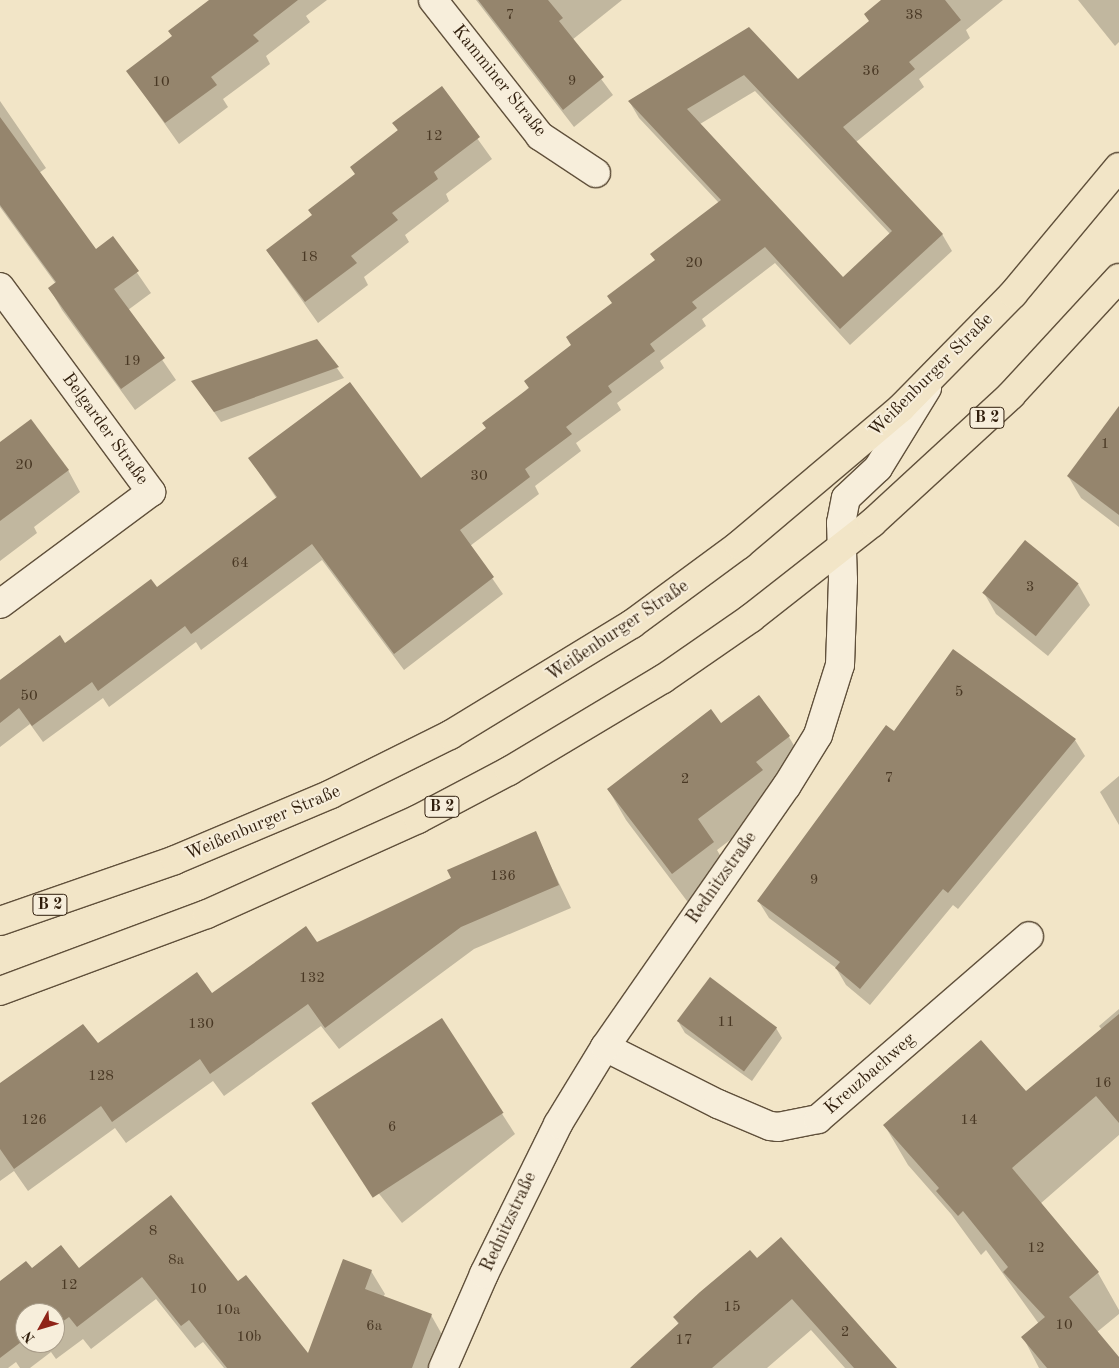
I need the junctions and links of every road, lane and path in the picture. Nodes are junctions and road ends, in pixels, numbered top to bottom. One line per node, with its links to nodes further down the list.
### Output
1 (433, 0): 3 (street, Kamminer Straße)
2 (1119, 167): 6 (main road, Weißenburger Straße / B 2)
3 (596, 172)
4 (1119, 278): 7 (main road, B 2)
5 (0, 287): 8 (street, Belgarder Straße)
6 (934, 376): 7 (street, Rednitzstraße); 9 (main road, Weißenburger Straße / B 2)
7 (842, 546): 11 (main road, B 2); 12 (street, Rednitzstraße)
8 (0, 604)
9 (0, 921)
10 (1029, 936): 12 (street, Kreuzbachweg)
11 (0, 991)
12 (605, 1047): 13 (street, Rednitzstraße)
13 (443, 1368)

